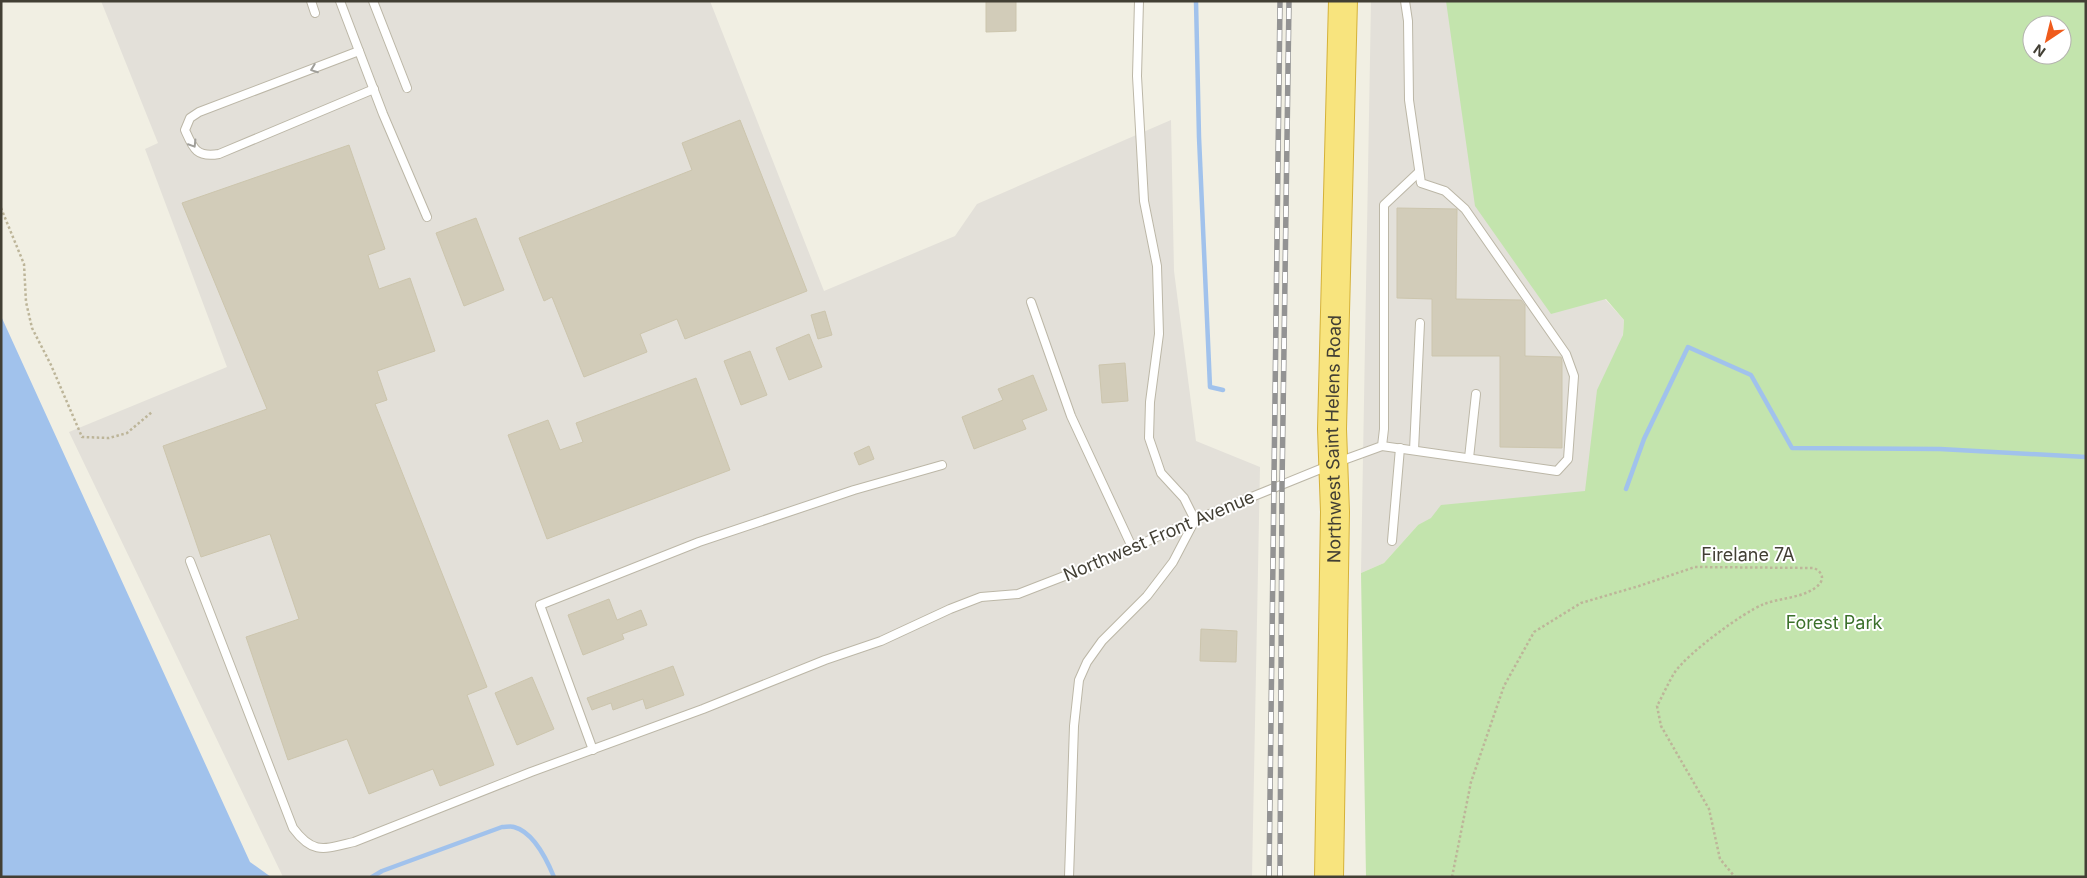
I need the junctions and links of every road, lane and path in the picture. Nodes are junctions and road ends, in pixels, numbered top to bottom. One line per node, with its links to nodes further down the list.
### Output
1 (311, 1): 7 (lane)
2 (340, 1): 8 (lane)
3 (373, 1): 9 (lane)
4 (1140, 1): 24 (lane)
5 (1343, 1): 22 (highway, Northwest Saint Helens Road)
6 (1405, 1): 11 (lane)
7 (315, 13)
8 (359, 51): 10 (lane); 10 (lane, one-way to 10)
9 (407, 88)
10 (374, 89): 13 (lane)
11 (1419, 172): 18 (lane); 21 (lane)
12 (1, 208): 17 (path)
13 (427, 217)
14 (1031, 302): 26 (lane)
15 (1420, 323): 20 (lane)
16 (1476, 394): 21 (lane)
17 (152, 412)
18 (1382, 446): 19 (lane); 22 (lane, Northwest Front Avenue)
19 (1400, 448): 20 (lane); 25 (lane)
20 (1414, 450): 21 (lane)
21 (1469, 458)
22 (1334, 463): 24 (lane, Northwest Front Avenue); 30 (highway, Northwest Saint Helens Road)
23 (942, 466): 28 (lane)
24 (1195, 520): 26 (lane, Northwest Front Avenue); 29 (lane)
25 (1392, 541)
26 (1132, 547): 28 (lane, Northwest Front Avenue)
27 (190, 561): 28 (lane, Northwest Front Avenue)
28 (593, 750)
29 (1069, 877)
30 (1329, 877)
31 (1452, 877): 32 (path, Firelane 7A)
32 (1735, 877)

